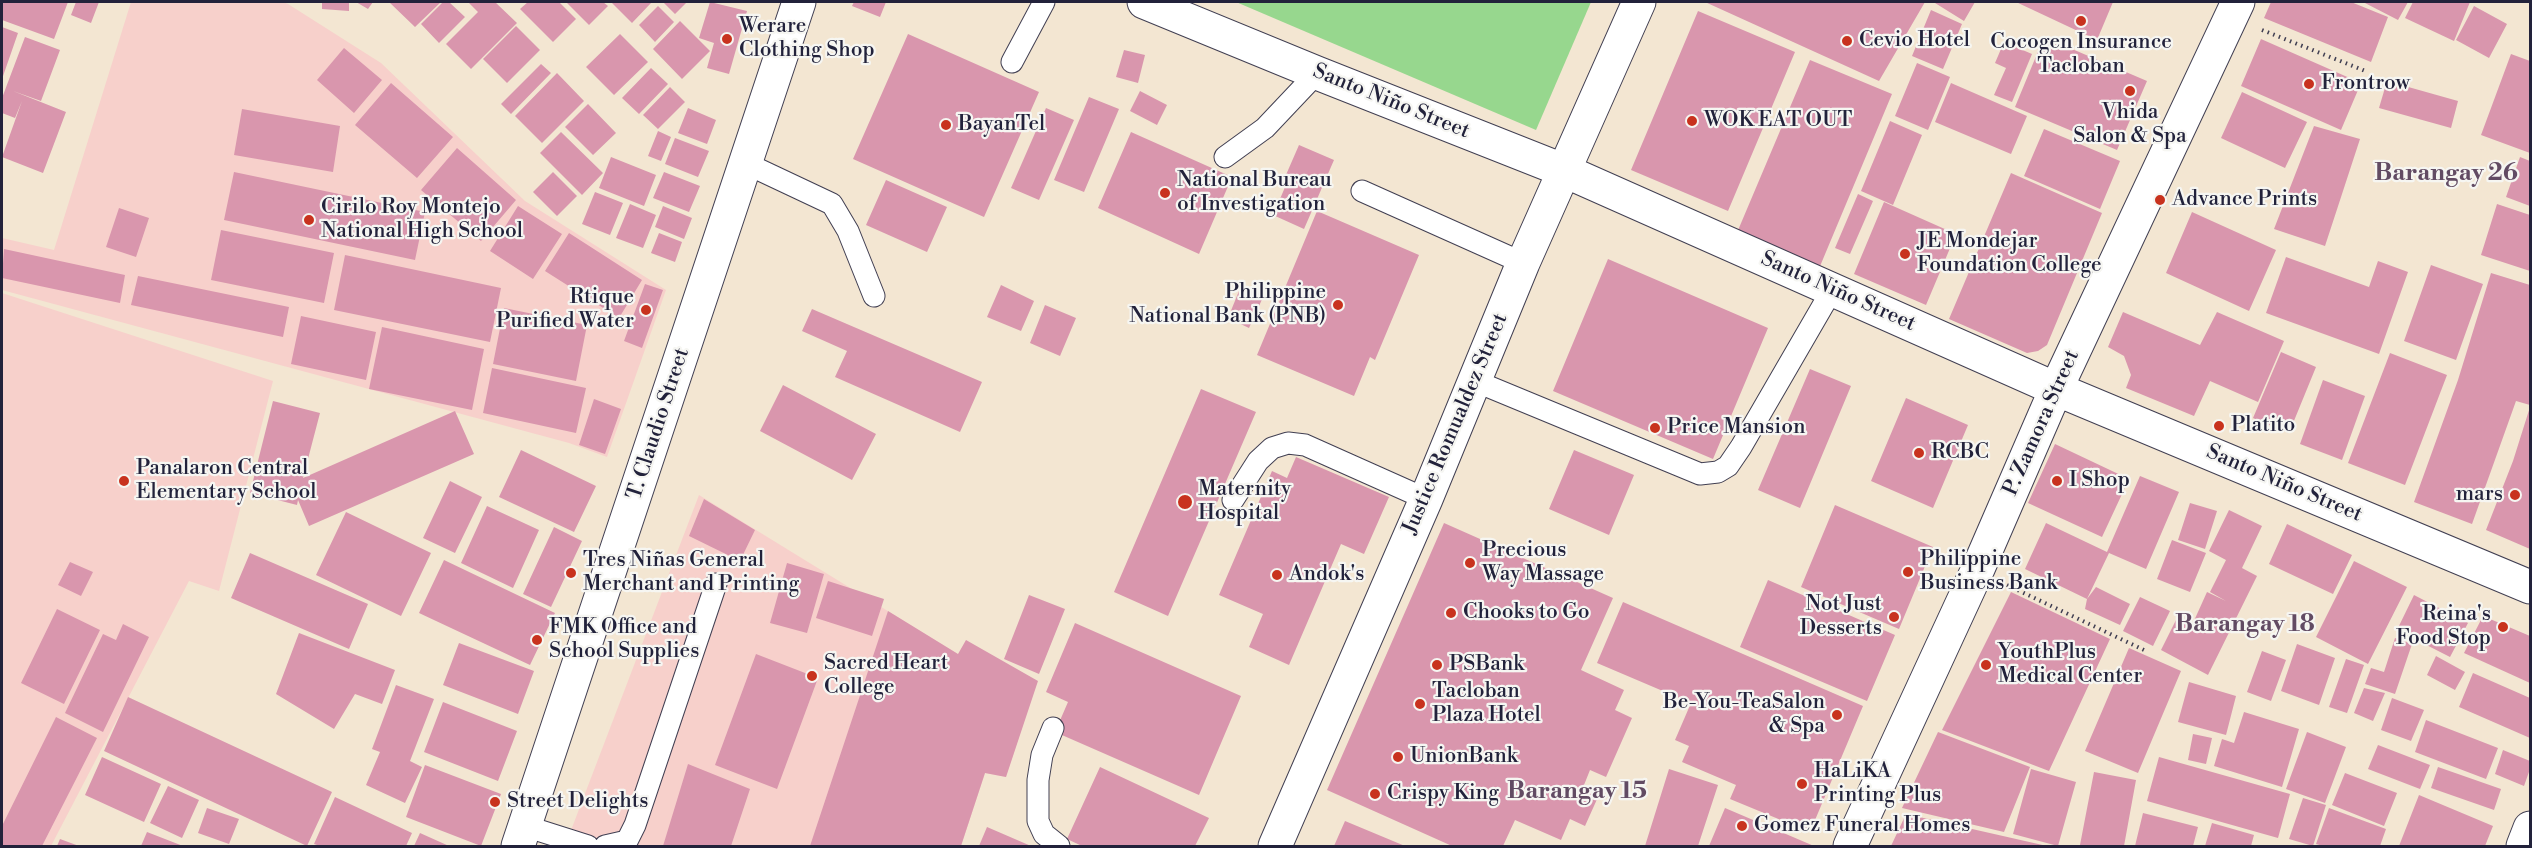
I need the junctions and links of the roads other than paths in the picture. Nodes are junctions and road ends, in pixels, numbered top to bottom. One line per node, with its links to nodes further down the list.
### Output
1 (799, 2): 9 (street, T. Claudio Street)
2 (1044, 2): 6 (lane)
3 (1144, 2): 7 (street, Santo Niño Street)
4 (1639, 2): 10 (street, Justice Romualdez Street)
5 (2234, 10): 16 (street, P. Zamora Street)
6 (1012, 62)
7 (1317, 73): 8 (lane); 10 (street, Santo Niño Street)
8 (1225, 157)
9 (745, 163): 14 (lane); 23 (street, T. Claudio Street)
10 (1565, 171): 12 (street, Justice Romualdez Street); 13 (street, Santo Niño Street)
11 (1362, 191): 12 (lane)
12 (1523, 263): 15 (street, Justice Romualdez Street)
13 (1832, 290): 15 (lane); 16 (street, Santo Niño Street)
14 (874, 296)
15 (1474, 381): 17 (street, Justice Romualdez Street)
16 (2056, 389): 20 (street, Santo Niño Street); 28 (street, P. Zamora Street)
17 (1426, 499): 18 (lane); 27 (street, Justice Romualdez Street)
18 (1233, 500)
19 (716, 584): 25 (lane)
20 (2530, 587)
21 (1053, 728): 26 (lane)
22 (2530, 828): 29 (street)
23 (521, 836): 24 (lane)
24 (588, 846)
25 (604, 846)
26 (1059, 846)
27 (1275, 846)
28 (1850, 846)
29 (2523, 846)

